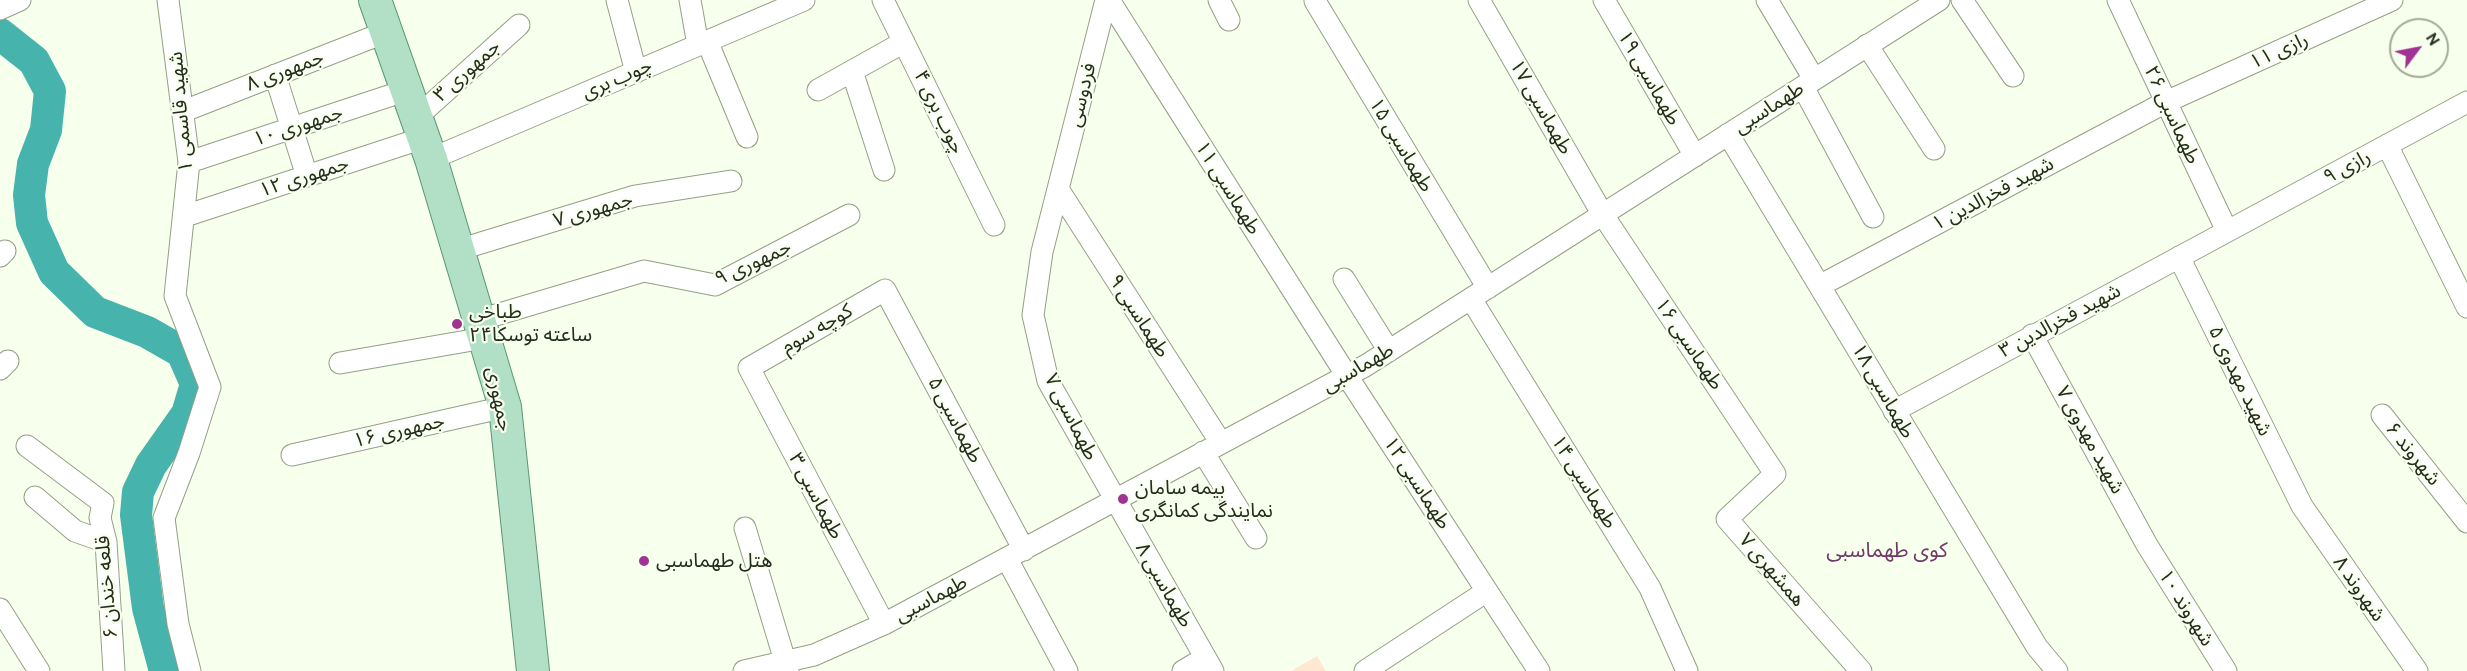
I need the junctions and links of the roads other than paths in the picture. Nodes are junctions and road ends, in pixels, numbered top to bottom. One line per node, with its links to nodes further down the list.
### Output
1 (168, 0): 31 (street, ۱ شهید قاسمی)
2 (375, 0): 19 (main road, جمهوری)
3 (617, 0): 24 (street)
4 (690, 0): 21 (street)
5 (804, 0): 21 (street, چوب بری)
6 (883, 0): 20 (street, ۴ چوب بری)
7 (1108, 0): 43 (street, فردوسی); 62 (street, ۱۱ طهماسبی)
8 (1219, 0): 17 (street)
9 (1479, 0): 44 (street, ۱۷ طهماسبی)
10 (1604, 0): 38 (street, ۱۹ طهماسبی)
11 (1767, 0): 27 (street)
12 (1939, 0): 22 (street, طهماسبی)
13 (1962, 0): 26 (street)
14 (2118, 0): 29 (street, ۲۶ طهماسبی)
15 (2392, 0): 29 (street, رازی ۱۱)
16 (1315, 1): 55 (street, ۱۵ طهماسبی)
17 (1229, 20)
18 (519, 25): 32 (street, ۳ جمهوری)
19 (386, 32): 25 (street, ۸ جمهوری); 32 (main road, جمهوری)
20 (904, 42): 23 (street); 48 (street, ۴ چوب بری)
21 (703, 43): 24 (street, چوب بری); 35 (street)
22 (1867, 45): 27 (street, طهماسبی); 37 (street)
23 (852, 71): 28 (street); 40 (street)
24 (636, 72): 32 (street, چوب بری)
25 (275, 75): 31 (street, ۸ جمهوری); 33 (street)
26 (2013, 76)
27 (1808, 83): 34 (street, طهماسبی); 47 (street)
28 (818, 90)
29 (2166, 102): 49 (street, ۲۶ طهماسبی); 53 (street, ۱ شهید فخرالدین)
30 (2467, 102): 36 (street, رازی ۹)
31 (184, 111): 39 (street, ۱ شهید قاسمی)
32 (419, 126): 33 (street, ۱۰ جمهوری); 41 (street, ۱۲ جمهوری); 50 (main road, جمهوری)
33 (292, 128): 39 (street, ۱۰ جمهوری); 41 (street)
34 (1728, 134): 38 (street, طهماسبی); 53 (street, ۱۸ طهماسبی)
35 (747, 137)
36 (2387, 145): 49 (street, رازی ۹); 56 (street)
37 (1934, 149)
38 (1695, 156): 44 (street, طهماسبی)
39 (189, 162): 46 (street, ۱ شهید قاسمی)
40 (884, 170)
41 (307, 176): 46 (street, ۱۲ جمهوری)
42 (731, 181): 50 (street, ۷ جمهوری)
43 (1058, 189): 67 (street, ۹ طهماسبی); 71 (street, ۷ طهماسبی)
44 (1603, 214): 55 (street, طهماسبی); 69 (street, ۱۶ طهماسبی)
45 (849, 215): 57 (street, ۹ جمهوری)
46 (184, 216): 86 (street, ۱ شهید قاسمی)
47 (1873, 217)
48 (994, 225)
49 (2227, 231): 51 (street, ۳ شهید فخرالدین)
50 (458, 250): 57 (main road, جمهوری)
51 (2179, 257): 58 (street, ۳ شهید فخرالدین); 72 (street, ۵ شهید مهدوی)
52 (1344, 279): 59 (street)
53 (1821, 285): 64 (street, ۱۸ طهماسبی)
54 (885, 290): 61 (street, کوچه سوم); 78 (street, ۵ طهماسبی)
55 (1480, 293): 59 (street, طهماسبی); 93 (street, ۱۴ طهماسبی)
56 (2467, 307)
57 (482, 329): 60 (street, ۹ جمهوری); 63 (main road, جمهوری)
58 (2032, 335): 64 (street, ۳ شهید فخرالدین); 77 (street, ۷ شهید مهدوی)
59 (1389, 351): 62 (street, طهماسبی)
60 (340, 363)
61 (749, 368): 81 (street, ۳ طهماسبی)
62 (1347, 376): 67 (street, طهماسبی); 79 (street, ۱۲ طهماسبی)
63 (505, 406): 68 (street, ۱۶ جمهوری); 87 (main road, جمهوری)
64 (1894, 411): 95 (street, ۱۸ طهماسبی)
65 (2382, 415): 73 (street, شهروند ۶)
66 (27, 446): 76 (street, ۶ قلعه خندان)
67 (1212, 447): 71 (street, طهماسبی); 75 (street, ۹ طهماسبی)
68 (292, 455)
69 (1775, 474): 94 (street, ۷ همشهری)
70 (35, 497): 76 (street)
71 (1115, 499): 78 (street, طهماسبی); 82 (street, ۸ طهماسبی)
72 (2302, 506): 97 (street, شهروند ۸)
73 (2467, 522)
74 (745, 528): 83 (street)
75 (1256, 538)
76 (106, 542): 85 (street, ۶ قلعه خندان)
77 (2147, 545): 96 (street, شهروند ۱۰)
78 (1016, 555): 81 (street, طهماسبی); 89 (street, ۵ طهماسبی)
79 (1486, 591): 91 (street); 92 (street, ۱۲ طهماسبی)
80 (0, 609): 84 (street)
81 (884, 624): 83 (street, طهماسبی)
82 (1209, 664): 90 (street)
83 (787, 666): 88 (street, طهماسبی)
84 (39, 671)
85 (114, 671)
86 (190, 671)
87 (533, 671)
88 (744, 671)
89 (1067, 671)
90 (1183, 671)
91 (1365, 671)
92 (1539, 671)
93 (1687, 671)
94 (1861, 671)
95 (2057, 671)
96 (2226, 671)
97 (2417, 671)

